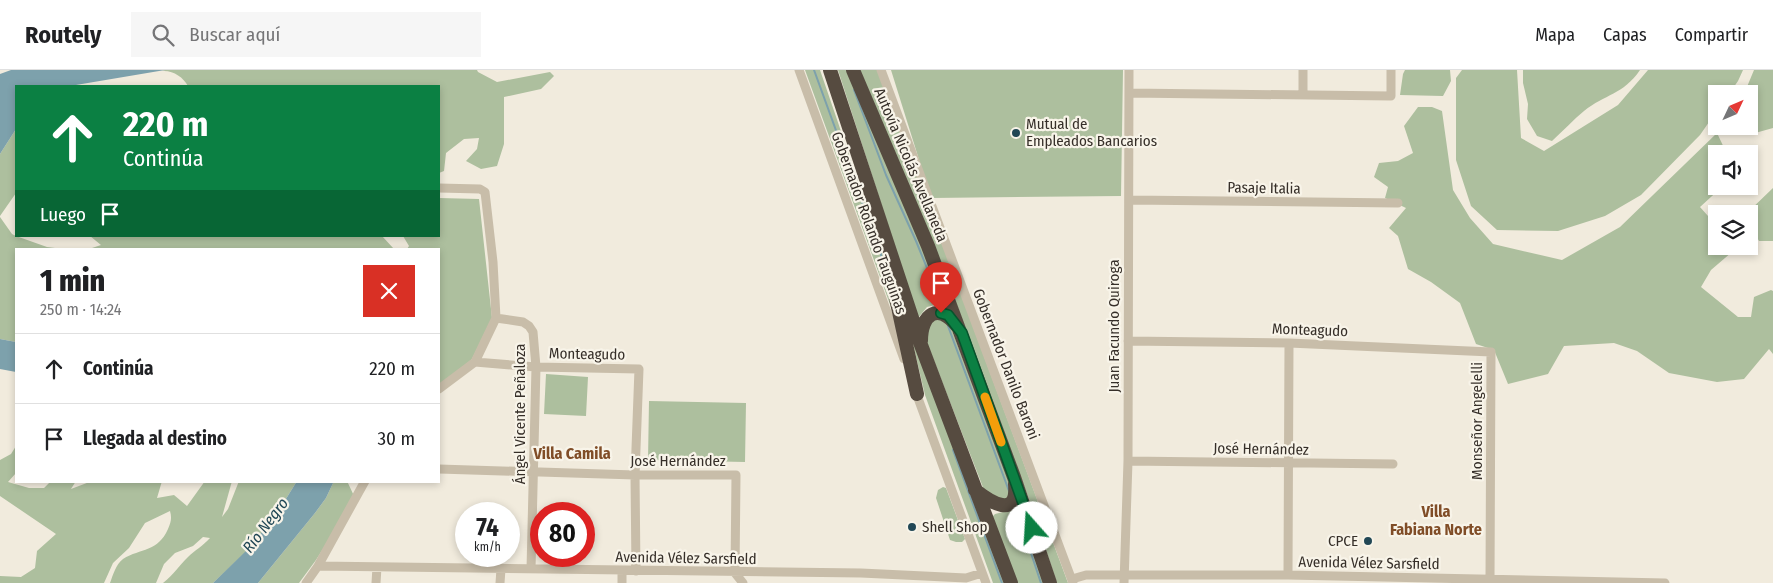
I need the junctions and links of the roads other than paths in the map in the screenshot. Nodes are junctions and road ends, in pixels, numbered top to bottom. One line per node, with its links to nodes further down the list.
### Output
1 (799, 70): 23 (street, Gobernador Rolando Tauguinas)
2 (853, 70): 15 (highway, Autovía Nicolás Avellaneda)
3 (881, 70): 45 (street, Gobernador Danilo Baroni)
4 (1129, 70): 8 (street, Juan Facundo Quiroga)
5 (1303, 70): 9 (street)
6 (1391, 70): 9 (street)
7 (831, 74): 13 (highway)
8 (1129, 93): 9 (street); 11 (street, Juan Facundo Quiroga)
9 (1303, 95)
10 (440, 188): 14 (street)
11 (1129, 200): 12 (street, Pasaje Italia); 16 (street, Juan Facundo Quiroga)
12 (1398, 203)
13 (878, 217): 18 (highway); 23 (highway)
14 (496, 318): 20 (street); 21 (street, Ángel Vicente Peñaloza)
15 (962, 333): 18 (highway); 30 (highway, Autovía Nicolás Avellaneda)
16 (1128, 341): 17 (street, Monteagudo); 24 (street, Juan Facundo Quiroga)
17 (1289, 343): 19 (street, Monteagudo); 25 (street)
18 (921, 345): 32 (highway)
19 (1491, 352): 44 (street, Monseñor Angelelli)
20 (475, 362): 21 (street, Monteagudo); 22 (street)
21 (536, 367): 28 (street, Ángel Vicente Peñaloza); 29 (street, Monteagudo)
22 (440, 388)
23 (917, 394): 40 (street, Gobernador Rolando Tauguinas)
24 (1128, 461): 25 (street, José Hernández); 43 (street, Juan Facundo Quiroga)
25 (1289, 463): 26 (street, José Hernández); 41 (street)
26 (1393, 464)
27 (440, 469): 28 (street, José Hernández)
28 (535, 471): 29 (street, José Hernández); 36 (street, Ángel Vicente Peñaloza)
29 (636, 475): 38 (street); 39 (street, José Hernández)
30 (1014, 477): 32 (highway); 53 (highway, Autovía Nicolás Avellaneda)
31 (364, 483): 33 (street)
32 (974, 489): 52 (highway)
33 (318, 566): 34 (street, Avenida Vélez Sarsfield); 46 (street)
34 (377, 567): 35 (street, Avenida Vélez Sarsfield); 47 (street)
35 (500, 569): 36 (street, Avenida Vélez Sarsfield); 48 (street)
36 (531, 569): 37 (street, Avenida Vélez Sarsfield)
37 (622, 571): 38 (street, Avenida Vélez Sarsfield); 49 (street)
38 (636, 571): 39 (street, Avenida Vélez Sarsfield)
39 (735, 573): 42 (street, Avenida Vélez Sarsfield); 50 (street)
40 (982, 573): 42 (street, Avenida Vélez Sarsfield); 51 (street, Gobernador Rolando Tauguinas)
41 (1288, 575): 43 (street, Avenida Vélez Sarsfield); 44 (street, Avenida Vélez Sarsfield)
42 (861, 578)
43 (1124, 579): 45 (street, Avenida Vélez Sarsfield)
44 (1490, 579): 54 (street, Avenida Vélez Sarsfield)
45 (1072, 581)
46 (306, 583)
47 (376, 583)
48 (500, 583)
49 (622, 583)
50 (743, 583)
51 (986, 583)
52 (1011, 583)
53 (1050, 583)
54 (1665, 583)

